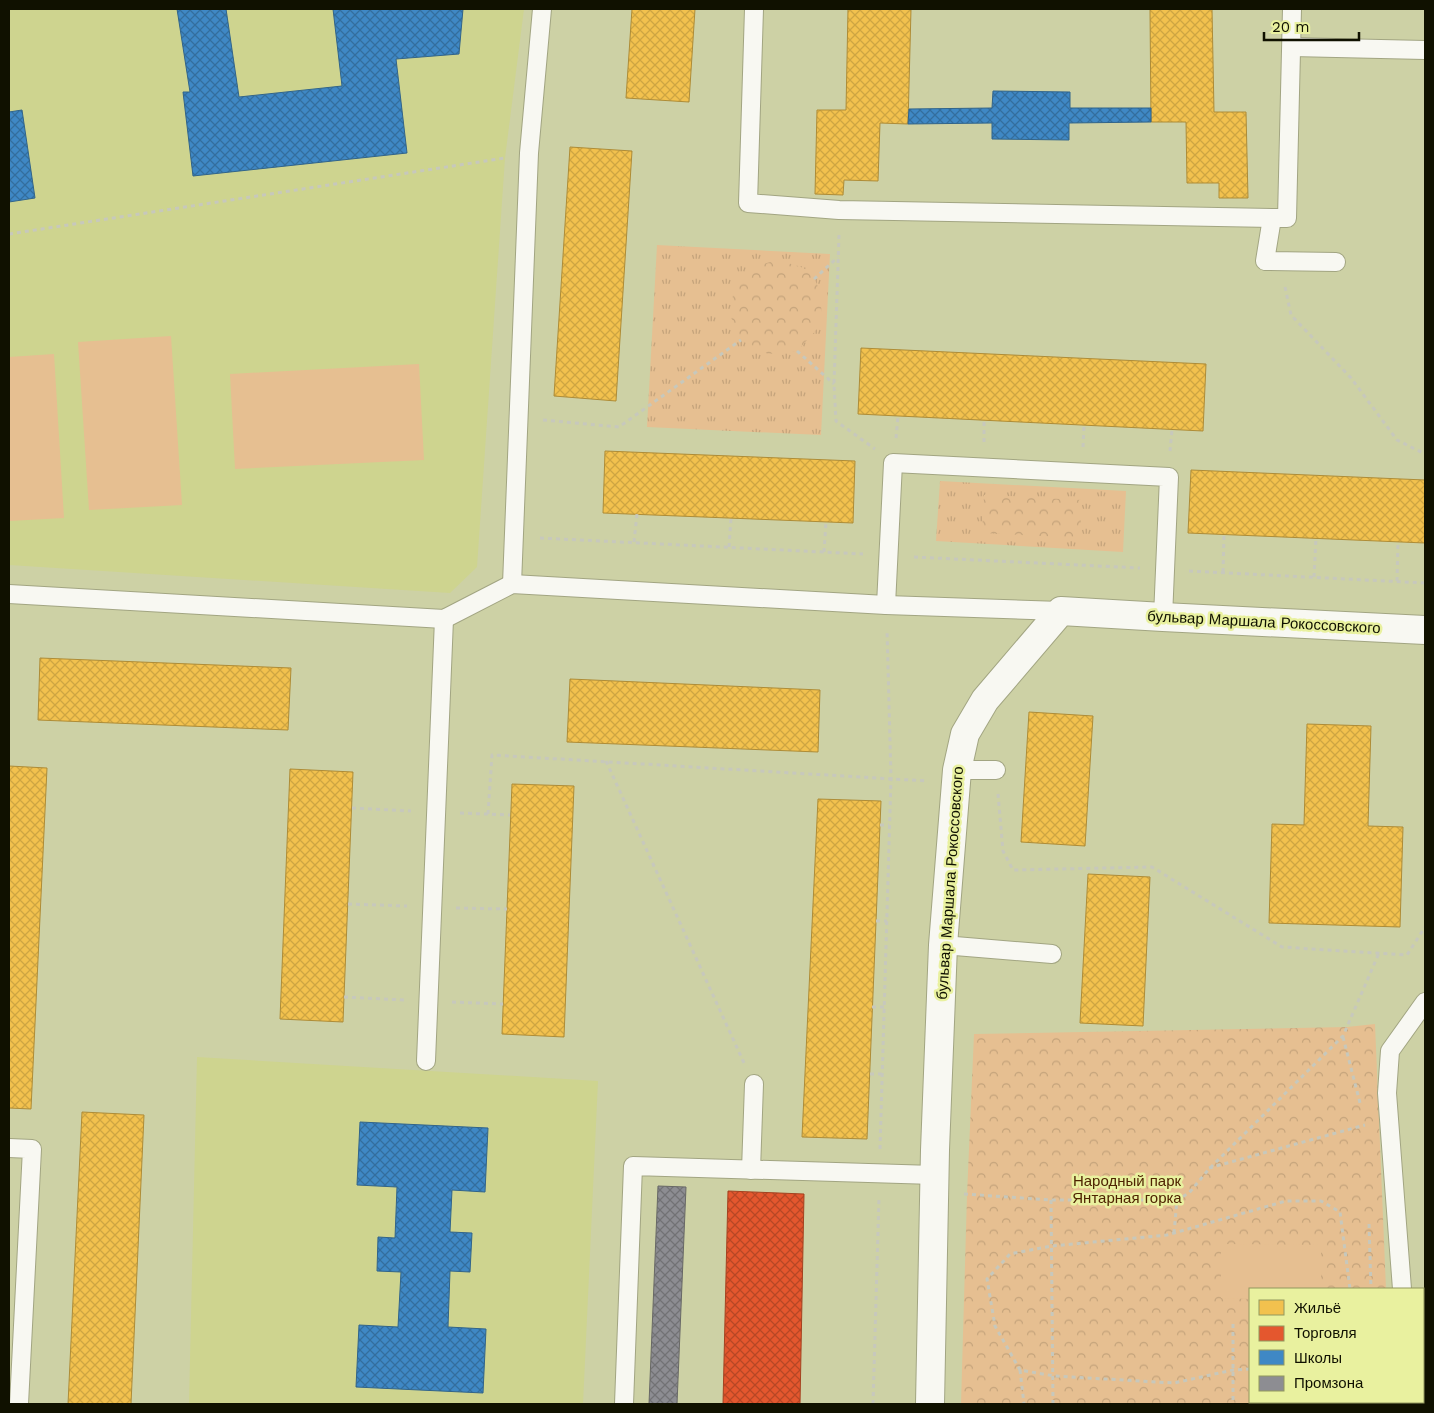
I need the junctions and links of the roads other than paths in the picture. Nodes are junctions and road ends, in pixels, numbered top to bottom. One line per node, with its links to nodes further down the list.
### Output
1 (542, 9): 8 (lane)
2 (754, 9): 6 (lane)
3 (1292, 9): 4 (lane)
4 (1292, 47): 5 (lane); 6 (lane)
5 (1425, 50)
6 (1272, 218): 7 (lane)
7 (1336, 262)
8 (512, 584): 10 (lane); 13 (lane)
9 (9, 594): 13 (lane)
10 (886, 605): 11 (lane); 12 (lane)
11 (1061, 610): 12 (street, бульвар Маршала Рокоссовского); 16 (street, бульвар Маршала Рокоссовского)
12 (1163, 617): 14 (street, бульвар Маршала Рокоссовского)
13 (444, 619): 20 (lane)
14 (1425, 630)
15 (996, 770): 16 (lane)
16 (956, 777): 17 (street, бульвар Маршала Рокоссовского)
17 (943, 945): 18 (lane); 24 (street, бульвар Маршала Рокоссовского)
18 (1052, 954)
19 (1425, 1002): 25 (lane)
20 (426, 1062)
21 (754, 1084): 23 (lane)
22 (9, 1148): 26 (lane)
23 (751, 1170): 24 (lane); 27 (lane)
24 (934, 1175): 28 (street, бульвар Маршала Рокоссовского)
25 (1402, 1288)
26 (19, 1404)
27 (624, 1404)
28 (930, 1404)

